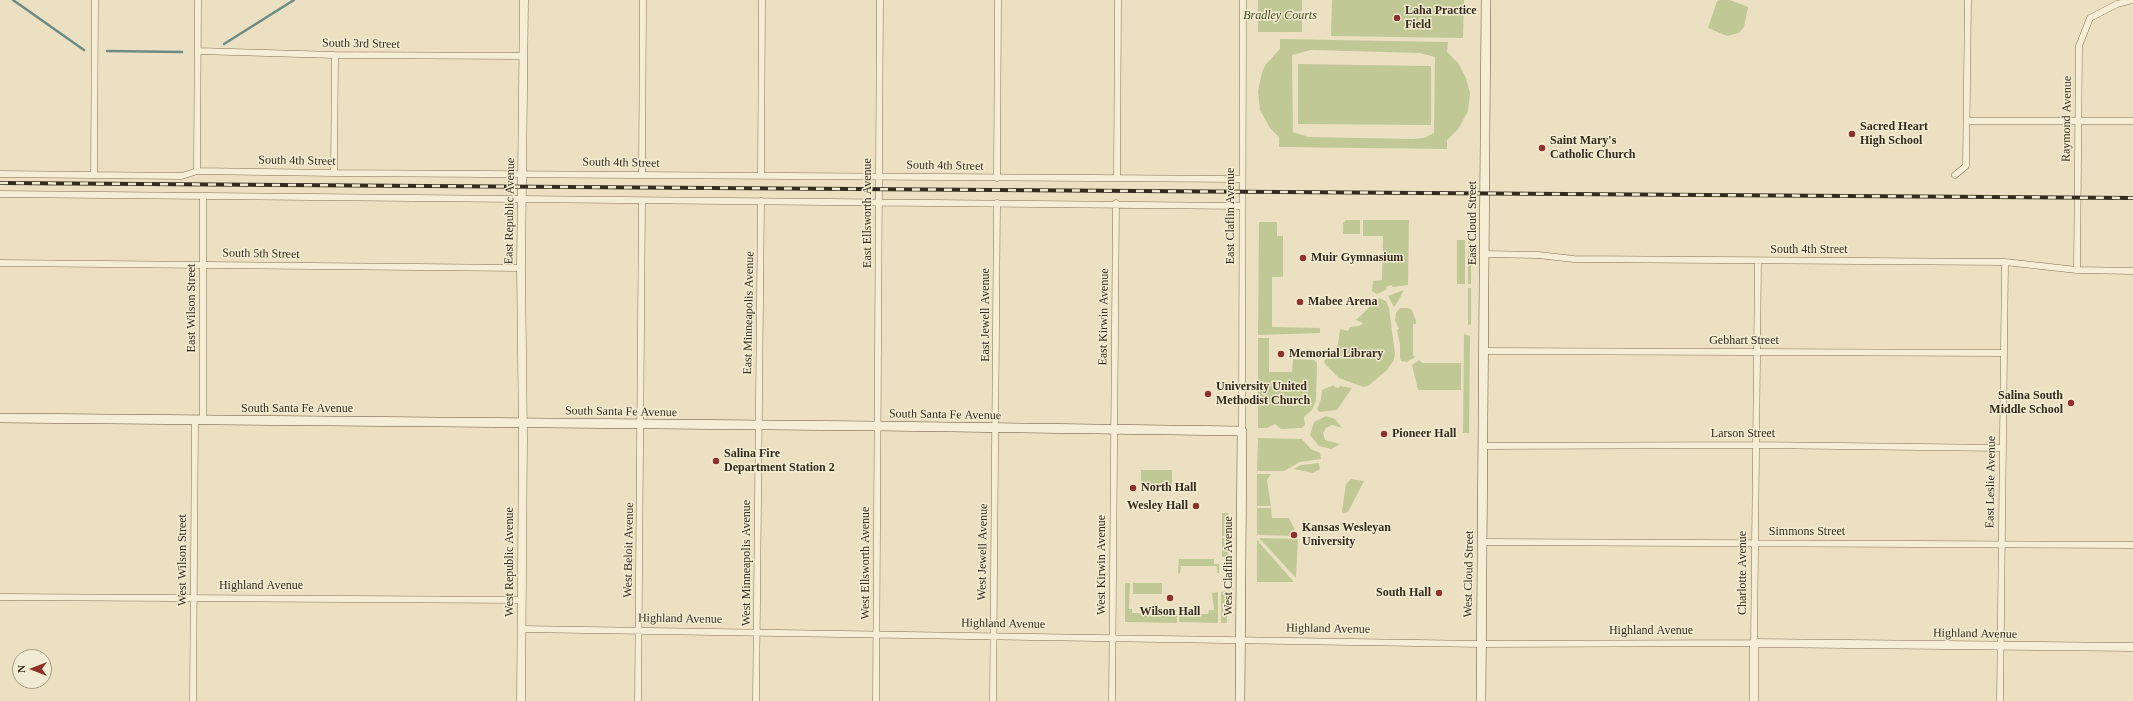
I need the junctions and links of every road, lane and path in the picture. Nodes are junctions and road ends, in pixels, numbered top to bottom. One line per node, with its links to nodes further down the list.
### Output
1 (95, 0): 25 (street)
2 (198, 0): 13 (street)
3 (524, 0): 15 (street, East Republic Avenue)
4 (643, 0): 23 (street)
5 (762, 0): 26 (street)
6 (880, 0): 27 (street, East Ellsworth Avenue)
7 (998, 0): 28 (street)
8 (1118, 0): 29 (street)
9 (1243, 0): 30 (street, East Claflin Avenue)
10 (1486, 0): 40 (main road, East Cloud Street)
11 (1968, 0): 16 (street)
12 (2133, 0): 17 (street, Raymond Avenue)
13 (198, 51): 14 (street, South 3rd Street); 19 (street)
14 (335, 55): 15 (street, South 3rd Street); 20 (street)
15 (523, 56): 21 (street, East Republic Avenue)
16 (1967, 121): 17 (street); 24 (street)
17 (2078, 121): 18 (street); 46 (street, Raymond Avenue)
18 (2133, 121)
19 (197, 171): 20 (street, South 4th Street); 25 (street, South 4th Street)
20 (334, 173): 21 (street, South 4th Street)
21 (522, 173): 23 (street, South 4th Street); 33 (street, East Republic Avenue)
22 (0, 174): 25 (street, South 4th Street)
23 (642, 174): 26 (street, South 4th Street)
24 (1955, 174)
25 (94, 175)
26 (761, 175): 27 (street, South 4th Street)
27 (879, 176): 28 (street, South 4th Street); 36 (street, East Ellsworth Avenue)
28 (997, 178): 29 (street, South 4th Street)
29 (1117, 178): 30 (street, South 4th Street)
30 (1242, 179): 39 (street, East Claflin Avenue)
31 (0, 194): 32 (street)
32 (203, 196): 33 (street); 44 (street, East Wilson Street)
33 (522, 200): 34 (street); 45 (street, East Republic Avenue)
34 (642, 200): 35 (street); 54 (street, West Beloit Avenue)
35 (761, 200): 36 (street); 55 (street, East Minneapolis Avenue)
36 (879, 202): 37 (street); 56 (street, East Ellsworth Avenue)
37 (997, 203): 38 (street); 57 (street, East Jewell Avenue)
38 (1116, 203): 39 (street); 58 (street, East Kirwin Avenue)
39 (1242, 206): 59 (street, East Claflin Avenue)
40 (1485, 254): 41 (street, South 4th Street); 48 (main road, East Cloud Street)
41 (1758, 261): 42 (street, South 4th Street); 49 (street, Charlotte Avenue)
42 (2005, 262): 46 (street, South 4th Street); 50 (street, East Leslie Avenue)
43 (0, 263): 44 (street, South 5th Street)
44 (204, 264): 45 (street, South 5th Street); 52 (street, East Wilson Street)
45 (521, 268): 53 (street, East Republic Avenue)
46 (2077, 270): 47 (street, South 4th Street)
47 (2133, 271)
48 (1484, 351): 49 (street, Gebhart Street); 61 (main road, East Cloud Street)
49 (1757, 352): 50 (street, Gebhart Street); 60 (street, Charlotte Avenue)
50 (2004, 353): 62 (street, East Leslie Avenue)
51 (0, 418): 52 (main road, South Santa Fe Avenue)
52 (199, 420): 53 (main road, South Santa Fe Avenue); 68 (street, West Wilson Street)
53 (523, 423): 54 (main road, South Santa Fe Avenue); 69 (street, West Republic Avenue)
54 (641, 424): 55 (main road, South Santa Fe Avenue); 71 (street, West Beloit Avenue)
55 (759, 425): 56 (main road, South Santa Fe Avenue); 72 (street, West Minneapolis Avenue)
56 (878, 426): 57 (main road, South Santa Fe Avenue); 73 (street, West Ellsworth Avenue)
57 (996, 428): 58 (main road, South Santa Fe Avenue); 74 (street, West Jewell Avenue)
58 (1114, 430): 59 (main road, South Santa Fe Avenue); 75 (street, West Kirwin Avenue)
59 (1242, 431): 76 (main road, West Claflin Avenue)
60 (1755, 445): 61 (street, Larson Street); 62 (street, Larson Street); 64 (street, Charlotte Avenue)
61 (1483, 446): 63 (main road, West Cloud Street)
62 (2002, 448): 65 (street, East Leslie Avenue)
63 (1482, 542): 64 (street, Simmons Street); 78 (main road, West Cloud Street)
64 (1755, 543): 65 (street, Simmons Street); 77 (street, Charlotte Avenue)
65 (2002, 544): 66 (street, Simmons Street); 79 (street, East Leslie Avenue)
66 (2133, 545)
67 (0, 596): 68 (street, Highland Avenue)
68 (194, 598): 69 (street, Highland Avenue); 81 (street, West Wilson Street)
69 (522, 600): 70 (street, West Republic Avenue)
70 (522, 629): 71 (street, Highland Avenue); 82 (street, West Republic Avenue)
71 (639, 630): 72 (street, Highland Avenue); 83 (street, West Beloit Avenue)
72 (757, 632): 73 (street, Highland Avenue); 84 (street, West Minneapolis Avenue)
73 (876, 634): 74 (street, Highland Avenue); 85 (street, West Ellsworth Avenue)
74 (993, 636): 75 (street, Highland Avenue); 86 (street, West Jewell Avenue)
75 (1113, 637): 76 (street, Highland Avenue); 87 (street, West Kirwin Avenue)
76 (1241, 639): 78 (street, Highland Avenue); 88 (main road, West Claflin Avenue)
77 (1754, 643): 78 (street, Highland Avenue); 79 (street, Highland Avenue); 90 (street, Charlotte Avenue)
78 (1481, 644): 89 (main road, West Cloud Street)
79 (2001, 646): 80 (street, Highland Avenue); 91 (street, East Leslie Avenue)
80 (2133, 647)
81 (193, 701)
82 (521, 701)
83 (638, 701)
84 (756, 701)
85 (876, 701)
86 (992, 701)
87 (1112, 701)
88 (1240, 701)
89 (1481, 701)
90 (1754, 701)
91 (2000, 701)

